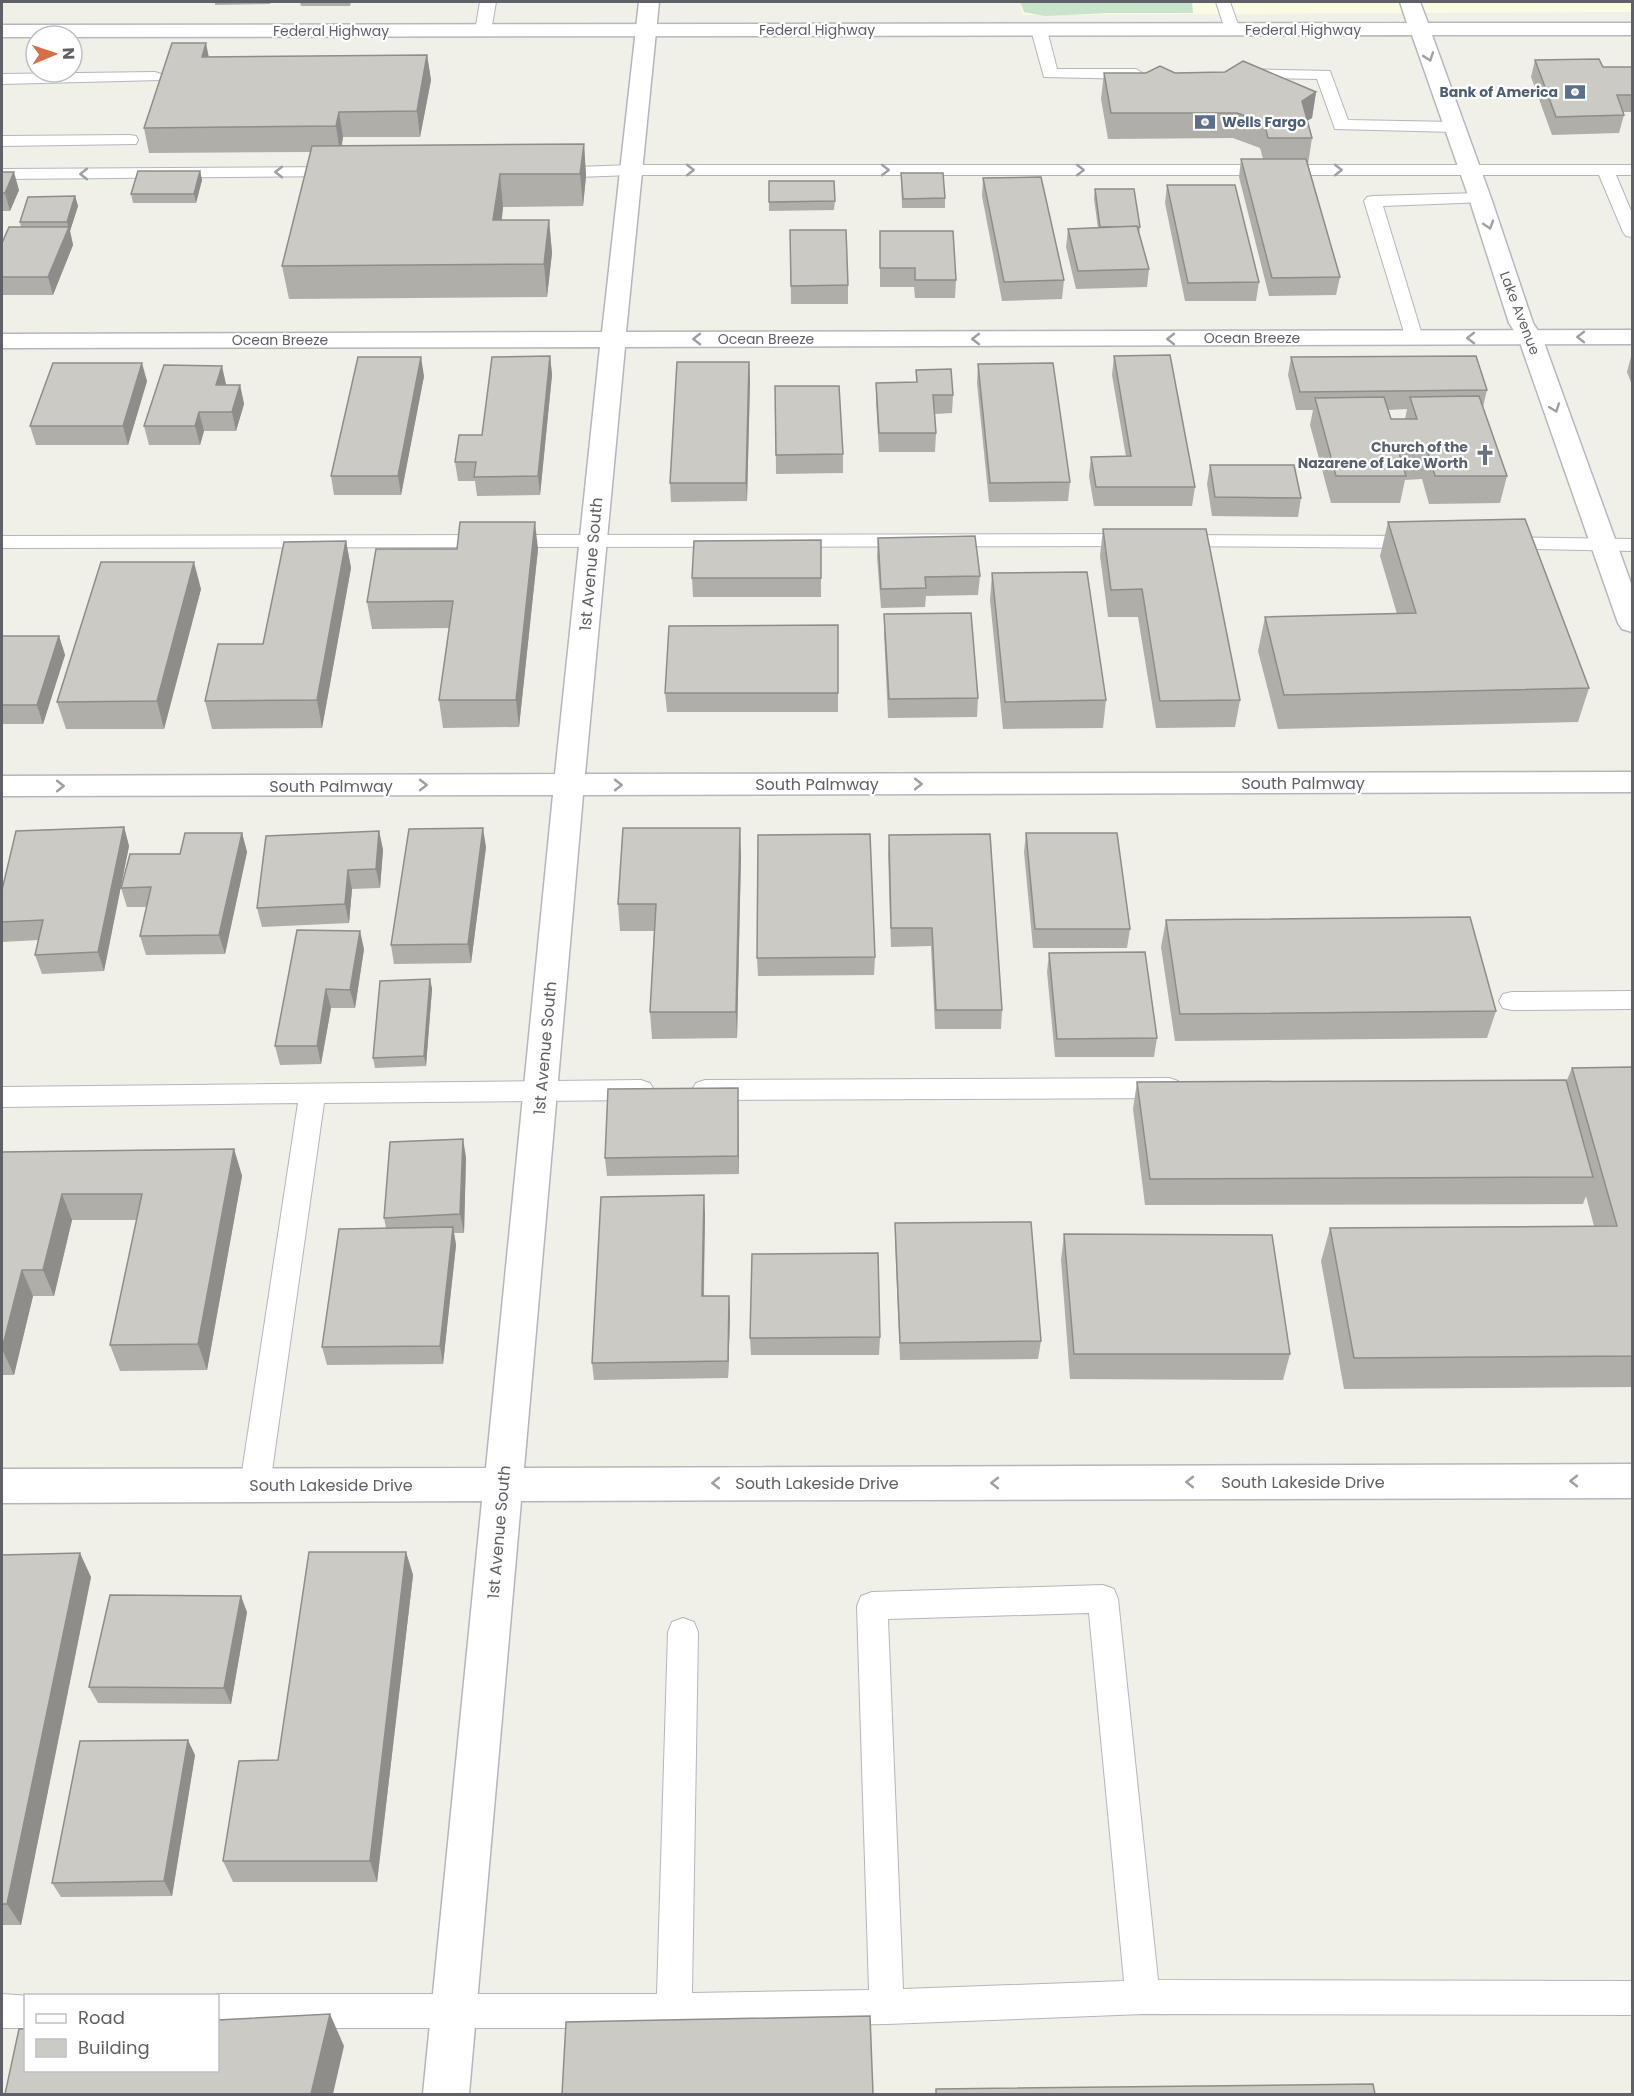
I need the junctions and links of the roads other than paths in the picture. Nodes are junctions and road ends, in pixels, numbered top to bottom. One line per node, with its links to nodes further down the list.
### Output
1 (488, 2): 10 (lane)
2 (1222, 2): 7 (lane)
3 (1410, 2): 8 (street, Lake Avenue)
4 (648, 16): 6 (street, Federal Highway); 10 (street, Federal Highway); 18 (street, 1st Avenue South)
5 (1632, 29): 8 (street, Federal Highway)
6 (1039, 30): 7 (street, Federal Highway); 11 (lane)
7 (1232, 30): 8 (street, Federal Highway)
8 (1420, 30): 15 (street, Lake Avenue, one-way to 15)
9 (2, 31): 10 (street, Federal Highway)
10 (483, 31)
11 (1157, 74)
12 (1217, 74): 15 (lane)
13 (155, 77): 14 (lane)
14 (2, 79)
15 (1454, 127): 19 (street, Lake Avenue)
16 (130, 140): 17 (lane)
17 (2, 141)
18 (632, 170): 19 (lane, one-way to 19); 23 (lane); 30 (street, 1st Avenue South)
19 (1470, 170): 20 (lane); 25 (street, Lake Avenue)
20 (1605, 170): 21 (lane); 26 (lane)
21 (1632, 170)
22 (355, 172): 24 (lane, one-way to 24)
23 (539, 172)
24 (2, 174)
25 (1480, 198): 28 (lane); 29 (street, Lake Avenue, one-way to 29)
26 (1632, 231)
27 (1632, 337): 29 (street, Ocean Breeze, one-way to 29)
28 (1414, 338): 29 (street, Ocean Breeze, one-way to 28); 30 (street, Ocean Breeze, one-way to 30)
29 (1530, 338): 36 (street, Lake Avenue, one-way to 36)
30 (613, 339): 31 (street, Ocean Breeze); 32 (street, 1st Avenue South)
31 (2, 341)
32 (592, 540): 33 (lane); 34 (lane); 40 (street, 1st Avenue South)
33 (2, 542)
34 (1435, 542)
35 (1481, 543): 36 (lane)
36 (1604, 544): 37 (lane); 38 (street, Lake Avenue)
37 (1632, 545)
38 (1632, 623)
39 (1632, 782): 40 (street, South Palmway, one-way to 39)
40 (571, 785): 41 (street, South Palmway, one-way to 40); 46 (street, 1st Avenue South)
41 (2, 786)
42 (1632, 1000): 43 (lane)
43 (1512, 1001)
44 (1191, 1088): 46 (lane)
45 (312, 1093): 46 (lane); 47 (lane); 50 (lane)
46 (541, 1093): 49 (street, 1st Avenue South)
47 (2, 1097)
48 (1632, 1481): 49 (street, South Lakeside Drive, one-way to 49)
49 (503, 1484): 50 (street, South Lakeside Drive); 57 (street, 1st Avenue South)
50 (255, 1485): 51 (street, South Lakeside Drive)
51 (2, 1486)
52 (683, 1632): 58 (lane)
53 (1143, 1997): 54 (lane); 55 (lane); 55 (lane)
54 (1632, 1998)
55 (887, 2007): 58 (lane)
56 (219, 2011): 57 (lane)
57 (453, 2011): 58 (lane); 61 (street, 1st Avenue South)
58 (674, 2011)
59 (2, 2012): 60 (lane)
60 (24, 2012)
61 (446, 2094)

